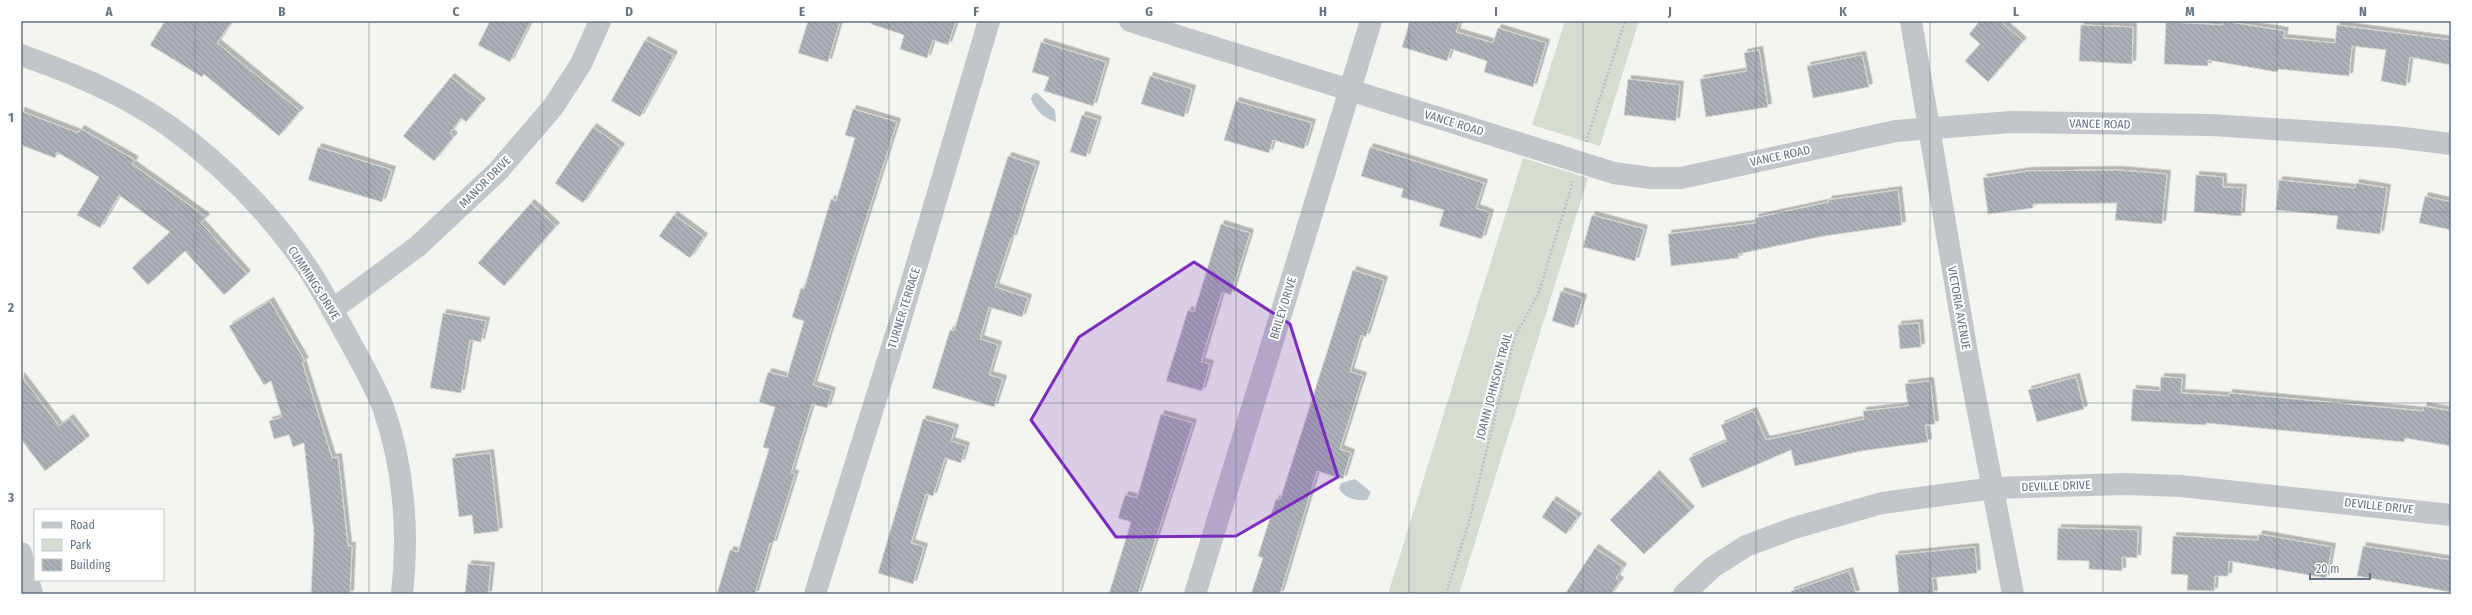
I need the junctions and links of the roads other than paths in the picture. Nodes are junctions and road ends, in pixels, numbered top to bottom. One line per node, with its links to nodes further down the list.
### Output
1 (600, 21): 10 (street, MANOR DRIVE)
2 (989, 21): 16 (street, TURNER TERRACE)
3 (1130, 21): 7 (street, VANCE ROAD)
4 (1371, 21): 7 (street, BRILEY DRIVE)
5 (1911, 21): 8 (street, VICTORIA AVENUE)
6 (21, 55): 10 (street, CUMMINGS DRIVE)
7 (1350, 91): 8 (street, VANCE ROAD); 17 (street, BRILEY DRIVE)
8 (1929, 128): 9 (street, VANCE ROAD); 11 (street, VICTORIA AVENUE)
9 (2451, 144)
10 (332, 310): 15 (street, CUMMINGS DRIVE)
11 (1994, 488): 12 (street, DEVILLE DRIVE); 18 (street, DEVILLE DRIVE); 19 (street, VICTORIA AVENUE)
12 (2451, 515)
13 (21, 553): 14 (street)
14 (32, 594)
15 (402, 594)
16 (815, 594)
17 (1194, 594)
18 (1684, 594)
19 (2014, 594)

